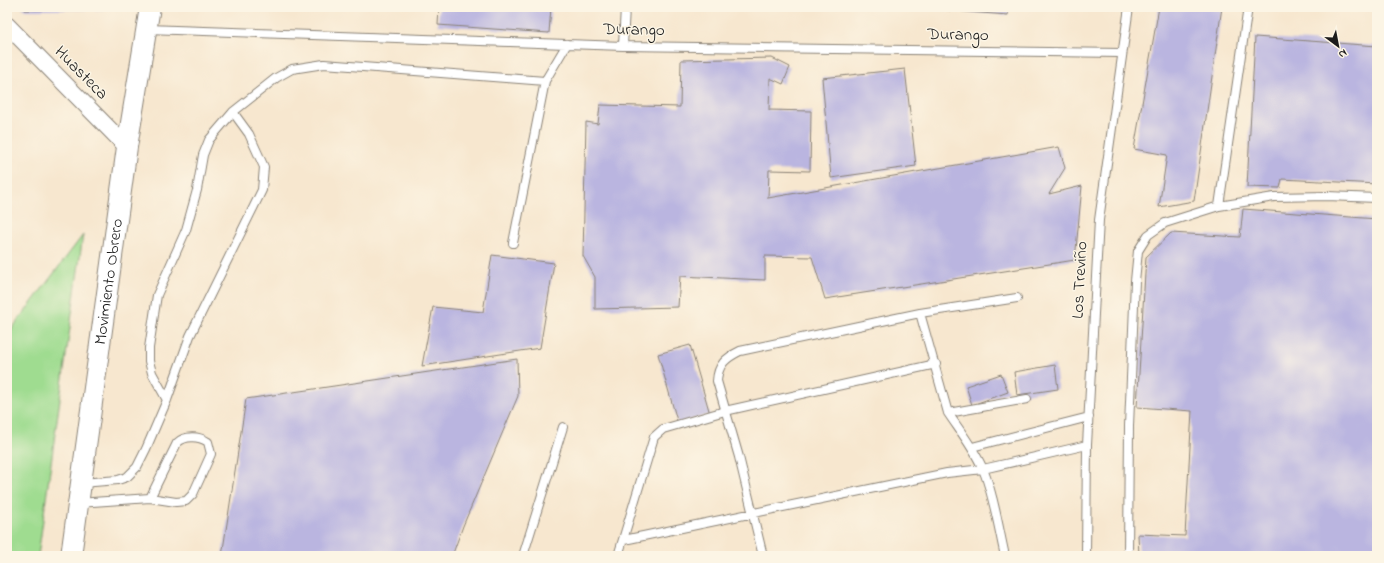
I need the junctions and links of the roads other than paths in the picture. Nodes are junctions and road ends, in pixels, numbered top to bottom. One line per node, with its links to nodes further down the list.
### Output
1 (150, 7): 6 (street, Movimiento Obrero)
2 (625, 7): 8 (lane)
3 (1129, 7): 9 (lane, Los Treviño)
4 (1248, 7): 14 (lane)
5 (7, 26): 12 (street, Huasteca)
6 (147, 29): 7 (lane, Durango); 12 (street, Movimiento Obrero)
7 (567, 44): 8 (lane, Durango); 10 (lane)
8 (623, 46): 9 (lane, Durango)
9 (1121, 53): 23 (lane, Los Treviño)
10 (545, 81): 11 (lane); 15 (lane)
11 (233, 112): 20 (lane); 20 (lane)
12 (127, 147): 28 (street, Movimiento Obrero)
13 (1377, 198): 14 (lane)
14 (1219, 206): 39 (lane)
15 (513, 243)
16 (1017, 298): 17 (lane)
17 (920, 313): 18 (lane); 21 (lane)
18 (936, 364): 21 (lane); 22 (lane)
19 (1027, 399): 22 (lane)
20 (167, 400): 28 (lane)
21 (725, 411): 31 (lane); 32 (lane)
22 (948, 413): 26 (lane)
23 (1089, 416): 25 (lane, Los Treviño); 26 (lane)
24 (563, 427): 34 (lane)
25 (1087, 445): 27 (lane); 38 (lane, Los Treviño)
26 (972, 447): 27 (lane)
27 (983, 468): 31 (lane); 37 (lane)
28 (80, 483): 30 (street, Movimiento Obrero)
29 (150, 498): 29 (lane); 30 (lane)
30 (78, 503): 33 (street, Movimiento Obrero)
31 (752, 513): 32 (lane); 36 (lane)
32 (624, 540): 35 (lane)
33 (71, 556)
34 (523, 556)
35 (618, 556)
36 (763, 556)
37 (1005, 556)
38 (1086, 556)
39 (1128, 556)

